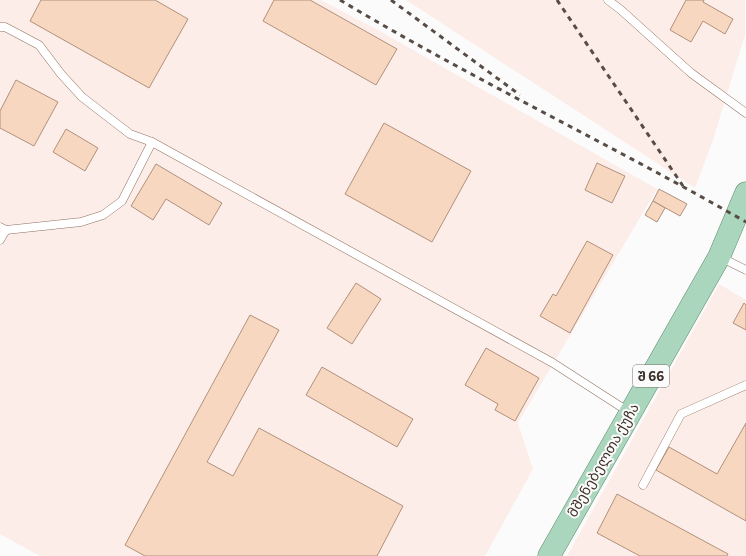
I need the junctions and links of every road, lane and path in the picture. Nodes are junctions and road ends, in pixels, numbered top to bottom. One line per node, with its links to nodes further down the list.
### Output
1 (608, 0): 3 (lane)
2 (0, 27): 4 (lane)
3 (746, 113)
4 (152, 142): 6 (lane); 11 (lane)
5 (746, 193): 8 (main road, მშენებელთა ქუჩა / შ 66)
6 (3, 228): 7 (lane)
7 (0, 240)
8 (719, 257): 9 (lane); 11 (main road, მშენებელთა ქუჩა / შ 66)
9 (746, 270)
10 (746, 385): 12 (lane)
11 (630, 413): 13 (main road, მშენებელთა ქუჩა / შ 66)
12 (643, 485)
13 (549, 556)

